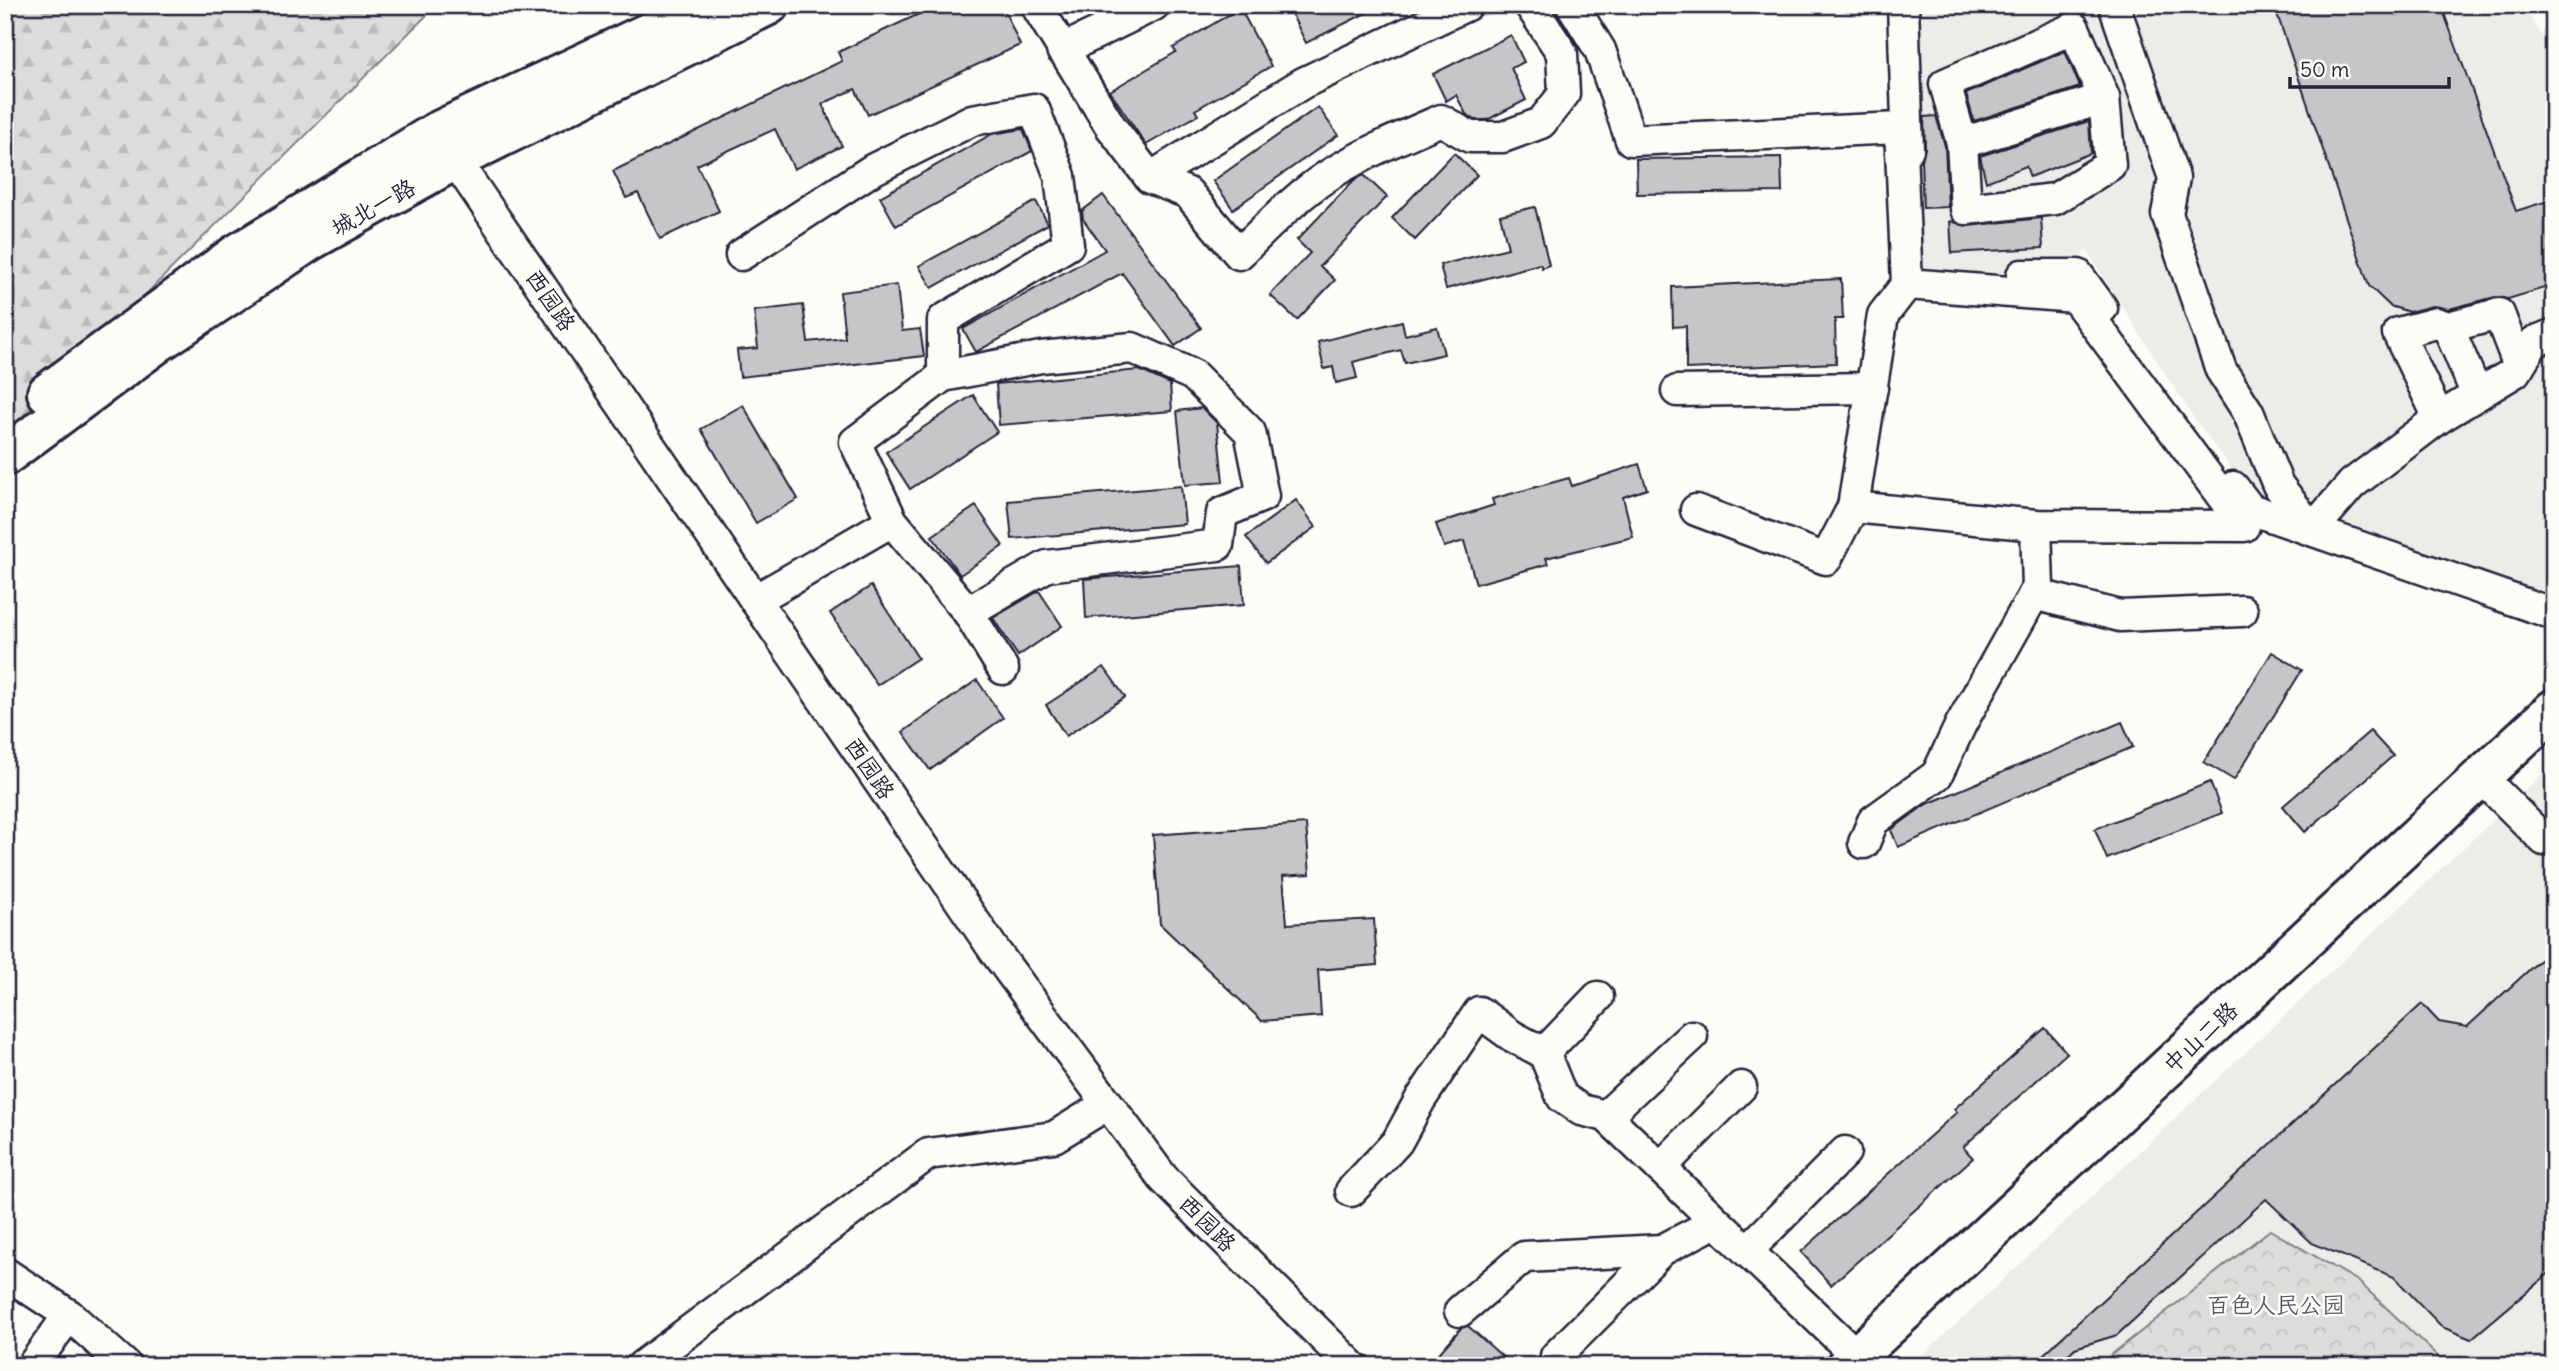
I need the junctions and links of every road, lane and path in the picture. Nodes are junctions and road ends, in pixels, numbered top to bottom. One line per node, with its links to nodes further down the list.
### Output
1 (769, 5): 14 (main road, 城北一路)
2 (1036, 5): 11 (street)
3 (1154, 5): 11 (street)
4 (1467, 5): 15 (street)
5 (1530, 5): 15 (street)
6 (1572, 5): 17 (street)
7 (1903, 5): 32 (street)
8 (2114, 5): 32 (street)
9 (685, 9): 14 (main road, 城北一路)
10 (2069, 17): 12 (street); 13 (street)
11 (1062, 50): 15 (street)
12 (2104, 98): 13 (street); 13 (street)
13 (1962, 143)
14 (446, 146): 26 (main road, 城北一路); 27 (main road, 城北一路); 34 (street, 西园路)
15 (1150, 178)
16 (741, 255): 21 (street)
17 (1907, 284): 22 (street); 31 (street)
18 (2448, 327): 20 (street); 24 (street); 25 (street)
19 (2554, 334): 20 (street)
20 (2519, 366): 24 (street)
21 (943, 376): 30 (street); 36 (street)
22 (1871, 388): 23 (street); 28 (street)
23 (1677, 391)
24 (2477, 396): 25 (street)
25 (2439, 418): 32 (street)
26 (5, 426)
27 (5, 456)
28 (1853, 507): 29 (street); 31 (street)
29 (1696, 510)
30 (892, 521): 34 (street); 36 (street)
31 (2036, 525): 33 (street)
32 (2312, 530): 37 (street)
33 (2034, 594): 35 (street); 42 (street)
34 (755, 600): 47 (street, 西园路)
35 (2242, 611)
36 (968, 612): 38 (street)
37 (2554, 614)
38 (1003, 669)
39 (2554, 709): 40 (main road, 中山二路)
40 (2481, 777): 41 (street); 59 (main road, 中山二路)
41 (2544, 840)
42 (1864, 844)
43 (1598, 997): 45 (street)
44 (1692, 1036): 48 (street)
45 (1544, 1053): 48 (street); 51 (street)
46 (1741, 1087): 50 (street)
47 (1108, 1104): 62 (street); 63 (street, 西园路)
48 (1606, 1116): 50 (street)
49 (1845, 1152): 54 (street)
50 (1660, 1168): 52 (street)
51 (1351, 1191)
52 (1716, 1222): 53 (street); 54 (street)
53 (1662, 1250): 56 (street); 58 (street)
54 (1747, 1251): 59 (street)
55 (5, 1273): 57 (street)
56 (1460, 1311)
57 (69, 1315): 60 (street); 61 (street)
58 (1556, 1356)
59 (1851, 1361)
60 (32, 1366)
61 (125, 1366)
62 (642, 1366)
63 (1352, 1366)

